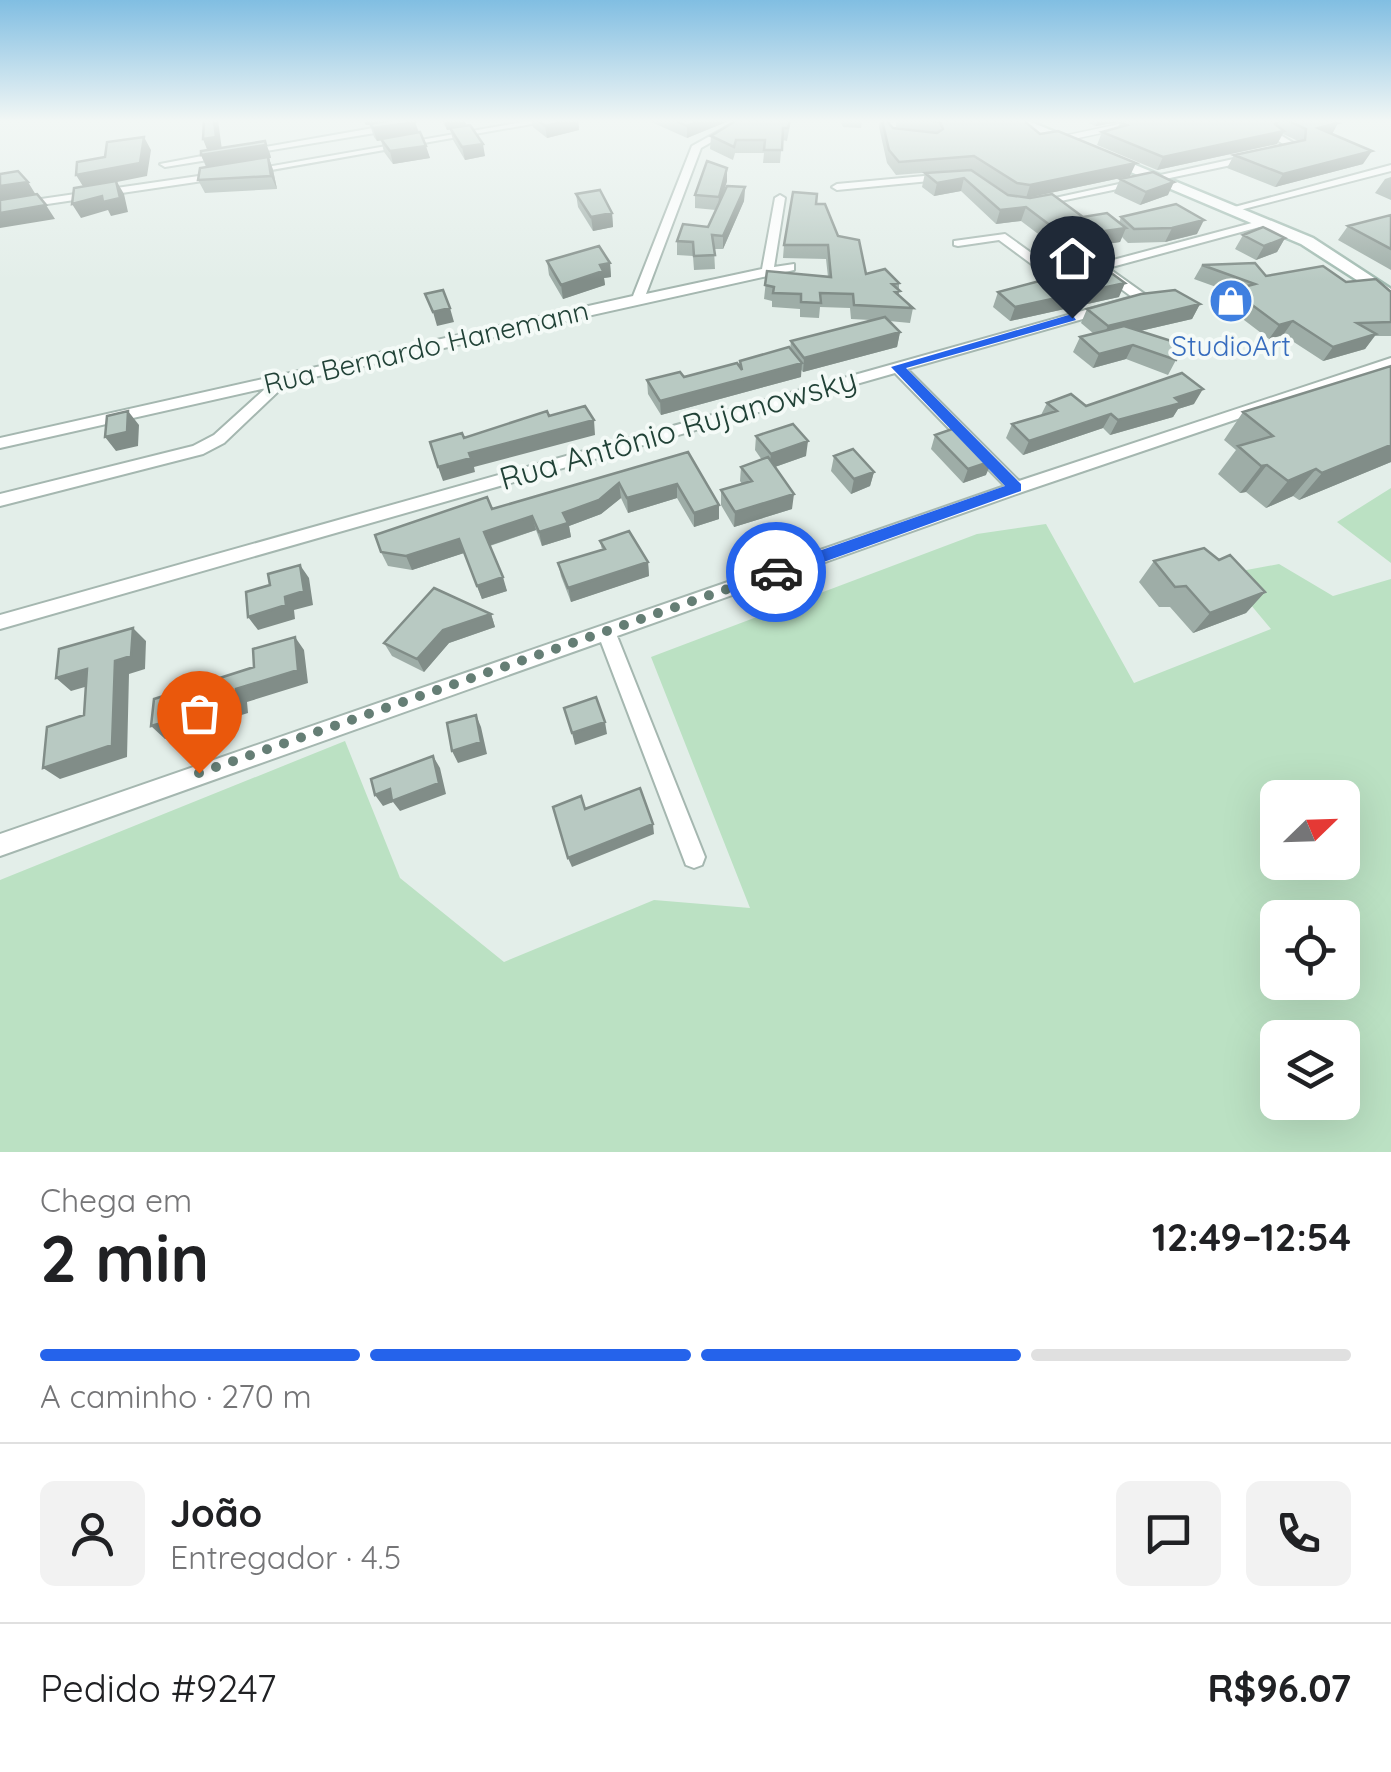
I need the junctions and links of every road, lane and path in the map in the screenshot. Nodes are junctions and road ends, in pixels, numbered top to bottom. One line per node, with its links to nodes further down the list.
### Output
1 (225, 174): 11 (street)
2 (687, 174): 19 (street)
3 (1148, 174): 7 (main road)
4 (1182, 174): 7 (street)
5 (1369, 174): 12 (street)
6 (963, 176): 8 (street)
7 (1160, 179): 10 (street); 12 (main road)
8 (838, 187)
9 (780, 198): 17 (street)
10 (1026, 206)
11 (0, 208)
12 (1232, 209): 13 (main road)
13 (1262, 223): 16 (street); 18 (main road)
14 (958, 242): 16 (street)
15 (790, 266): 17 (street, Rua Bernardo Hanemann)
16 (1098, 267): 21 (street, Rua Antônio Rujanowsky)
17 (767, 272): 19 (street, Rua Bernardo Hanemann)
18 (1389, 292)
19 (638, 298): 22 (street, Rua Bernardo Hanemann)
20 (1391, 362): 24 (street)
21 (897, 367): 24 (street); 26 (street, Rua Antônio Rujanowsky)
22 (283, 379): 23 (street, Rua Bernardo Hanemann); 25 (street)
23 (0, 443)
24 (1016, 488): 27 (street)
25 (0, 500)
26 (0, 622)
27 (606, 632): 28 (street); 29 (street)
28 (0, 845)
29 (694, 857)

